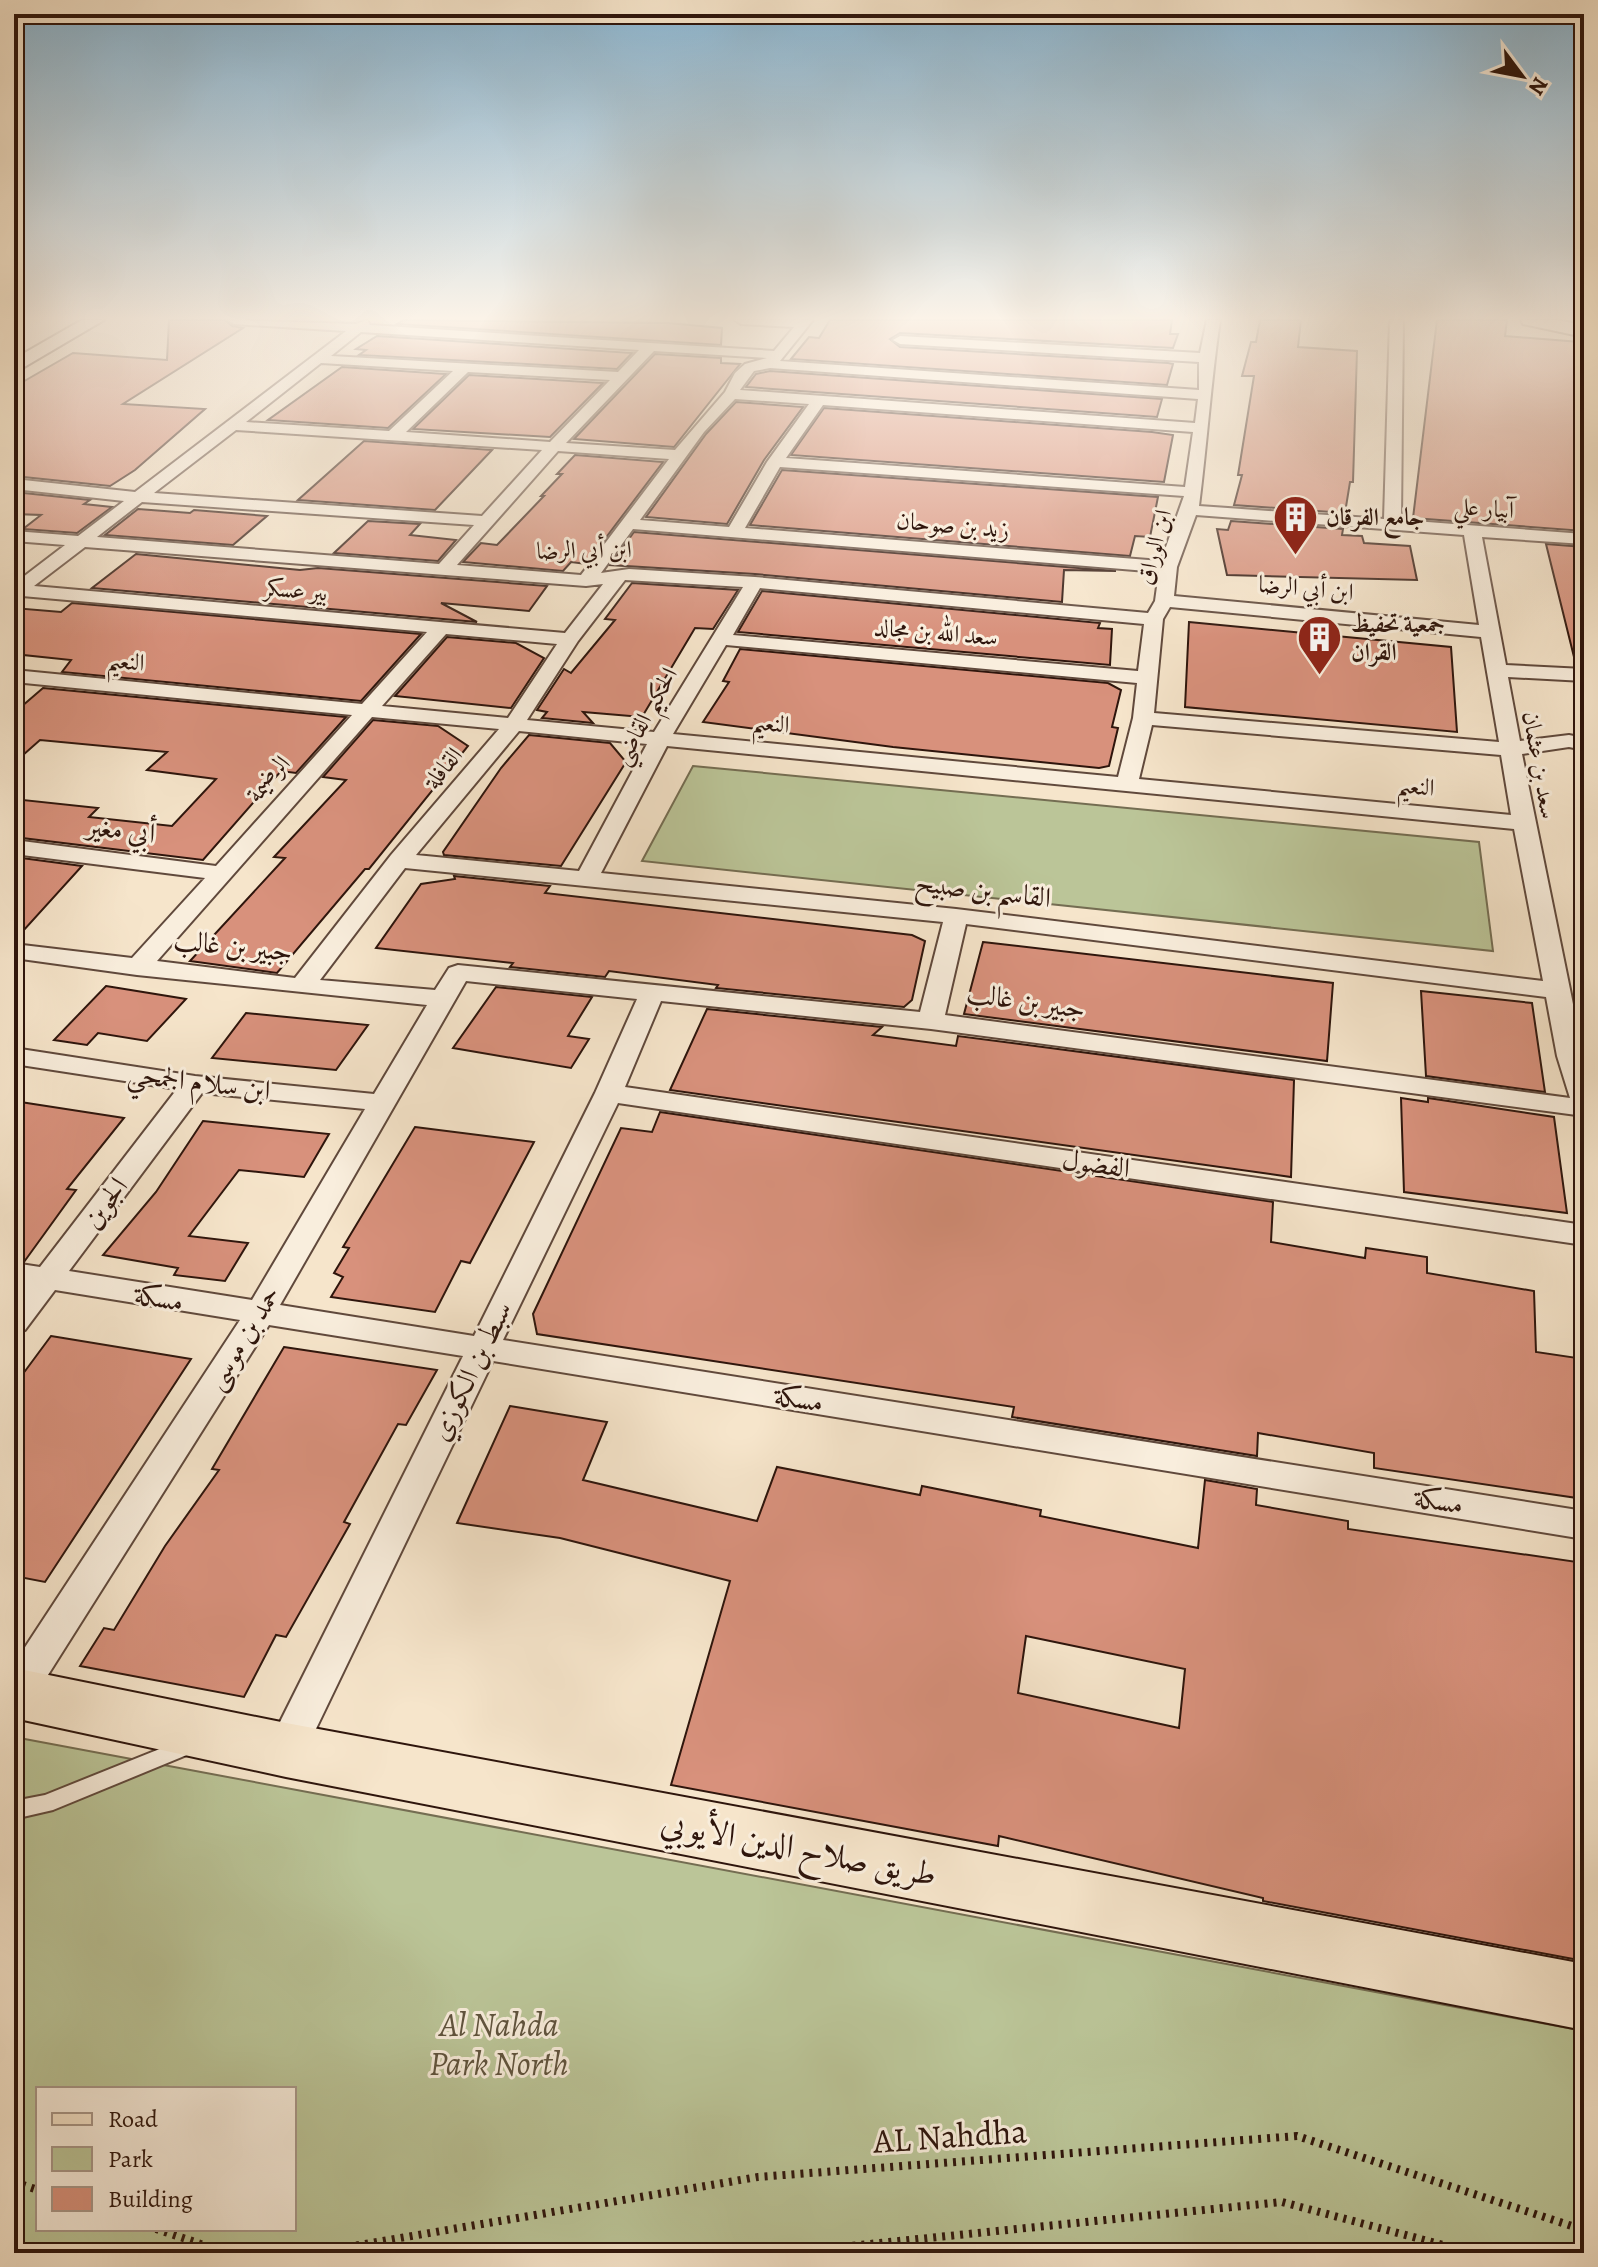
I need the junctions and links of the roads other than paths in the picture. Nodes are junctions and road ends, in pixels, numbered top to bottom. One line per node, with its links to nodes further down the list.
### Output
1 (229, 426): 15 (street)
2 (242, 426): 10 (street)
3 (404, 426): 10 (street)
4 (574, 426): 11 (street)
5 (704, 426): 12 (street)
6 (801, 426): 13 (street)
7 (1166, 426): 9 (street)
8 (1394, 426): 19 (street)
9 (1200, 428): 16 (street, ابن الوراق)
10 (393, 436): 11 (street)
11 (555, 445): 12 (street); 17 (street)
12 (680, 455): 18 (street)
13 (775, 462): 16 (street, آبيار علي); 20 (street)
14 (14, 484): 15 (street)
15 (136, 497): 17 (street); 24 (street)
16 (1190, 501): 19 (street, آبيار علي); 25 (street, ابن الوراق)
17 (486, 521): 26 (street)
18 (631, 524): 20 (street, زيد بن صوحان); 28 (street)
19 (1392, 525): 21 (street, آبيار علي)
20 (735, 531): 25 (street, زيد بن صوحان)
21 (1472, 531): 23 (street, آبيار علي); 34 (street, سعد بن عثمان)
22 (14, 536): 24 (street, ابن أبي الرضا)
23 (1584, 539)
24 (78, 542): 26 (street, ابن أبي الرضا); 30 (street)
25 (1168, 567): 31 (street, ابن الوراق)
26 (442, 571): 28 (street, ابن أبي الرضا)
27 (617, 578): 28 (street, ابن أبي الرضا); 29 (street, ابن أبي الرضا); 35 (street, القافلة)
28 (586, 581)
29 (755, 582): 32 (street, ابن أبي الرضا); 36 (street, الحكيم القاضي)
30 (16, 591): 33 (street, بير عسكر)
31 (1164, 601): 32 (street, ابن الوراق); 34 (street, ابن أبي الرضا)
32 (1154, 619): 40 (street, ابن الوراق)
33 (441, 628): 35 (street, بير عسكر); 41 (street, الرضيمة)
34 (1492, 632): 37 (street, سعد بن عثمان)
35 (570, 639): 43 (street, القافلة)
36 (719, 639): 40 (street, سعد الله بن مجالد); 44 (street, الحكيم القاضي)
37 (1498, 671): 38 (street); 46 (street, سعد بن عثمان)
38 (1584, 675)
39 (14, 676): 41 (street, النعيم)
40 (1148, 678): 42 (street, ابن الوراق)
41 (364, 710): 43 (street, النعيم); 51 (street, الرضيمة)
42 (1143, 718): 46 (street); 47 (street, ابن الوراق)
43 (513, 726): 44 (street, النعيم); 50 (street, القافلة)
44 (660, 739): 47 (street, النعيم); 52 (street, الحكيم القاضي)
45 (1584, 744): 46 (street)
46 (1510, 749): 48 (street, سعد بن عثمان)
47 (1127, 784): 48 (street, النعيم)
48 (1524, 823): 59 (street, سعد بن عثمان)
49 (14, 847): 51 (street, أبي مغير)
50 (399, 860): 52 (street, القاسم بن صبيح); 56 (street, القافلة)
51 (220, 873): 55 (street, الرضيمة)
52 (586, 880): 53 (street, القاسم بن صبيح)
53 (956, 916): 59 (street, القاسم بن صبيح); 60 (street)
54 (14, 951): 55 (street, جبير بن غالب)
55 (137, 968): 56 (street, جبير بن غالب)
56 (302, 986): 57 (street, جبير بن غالب)
57 (452, 986): 58 (street, جبير بن غالب); 66 (street, حمد بن موسى)
58 (653, 991): 60 (street, جبير بن غالب); 64 (street, سبط بن الكوزي)
59 (1559, 991): 62 (street, سعد بن عثمان)
60 (931, 1021): 67 (street, جبير بن غالب)
61 (14, 1056): 63 (street, ابن سلام الجمحي)
62 (1577, 1056): 65 (street, سعد بن عثمان)
63 (195, 1084): 66 (street, ابن سلام الجمحي); 70 (street, الجوين)
64 (609, 1093): 68 (street, الفضول); 73 (street, سبط بن الكوزي)
65 (1584, 1099)
66 (384, 1103): 71 (street, حمد بن موسى)
67 (1584, 1108)
68 (1584, 1235)
69 (14, 1273): 70 (street, مسكة)
70 (47, 1278): 71 (street, مسكة); 72 (street, الجوين)
71 (259, 1315): 73 (street, مسكة); 75 (street, حمد بن موسى)
72 (14, 1322)
73 (482, 1349): 74 (street, مسكة); 77 (street, سبط بن الكوزي)
74 (1584, 1525)
75 (14, 1694): 76 (main road, طريق صلاح الدين الأيوبي)
76 (213, 1735): 77 (main road, طريق صلاح الدين الأيوبي); 78 (lane)
77 (286, 1750): 79 (main road, طريق صلاح الدين الأيوبي)
78 (14, 1810)
79 (1584, 1997)

